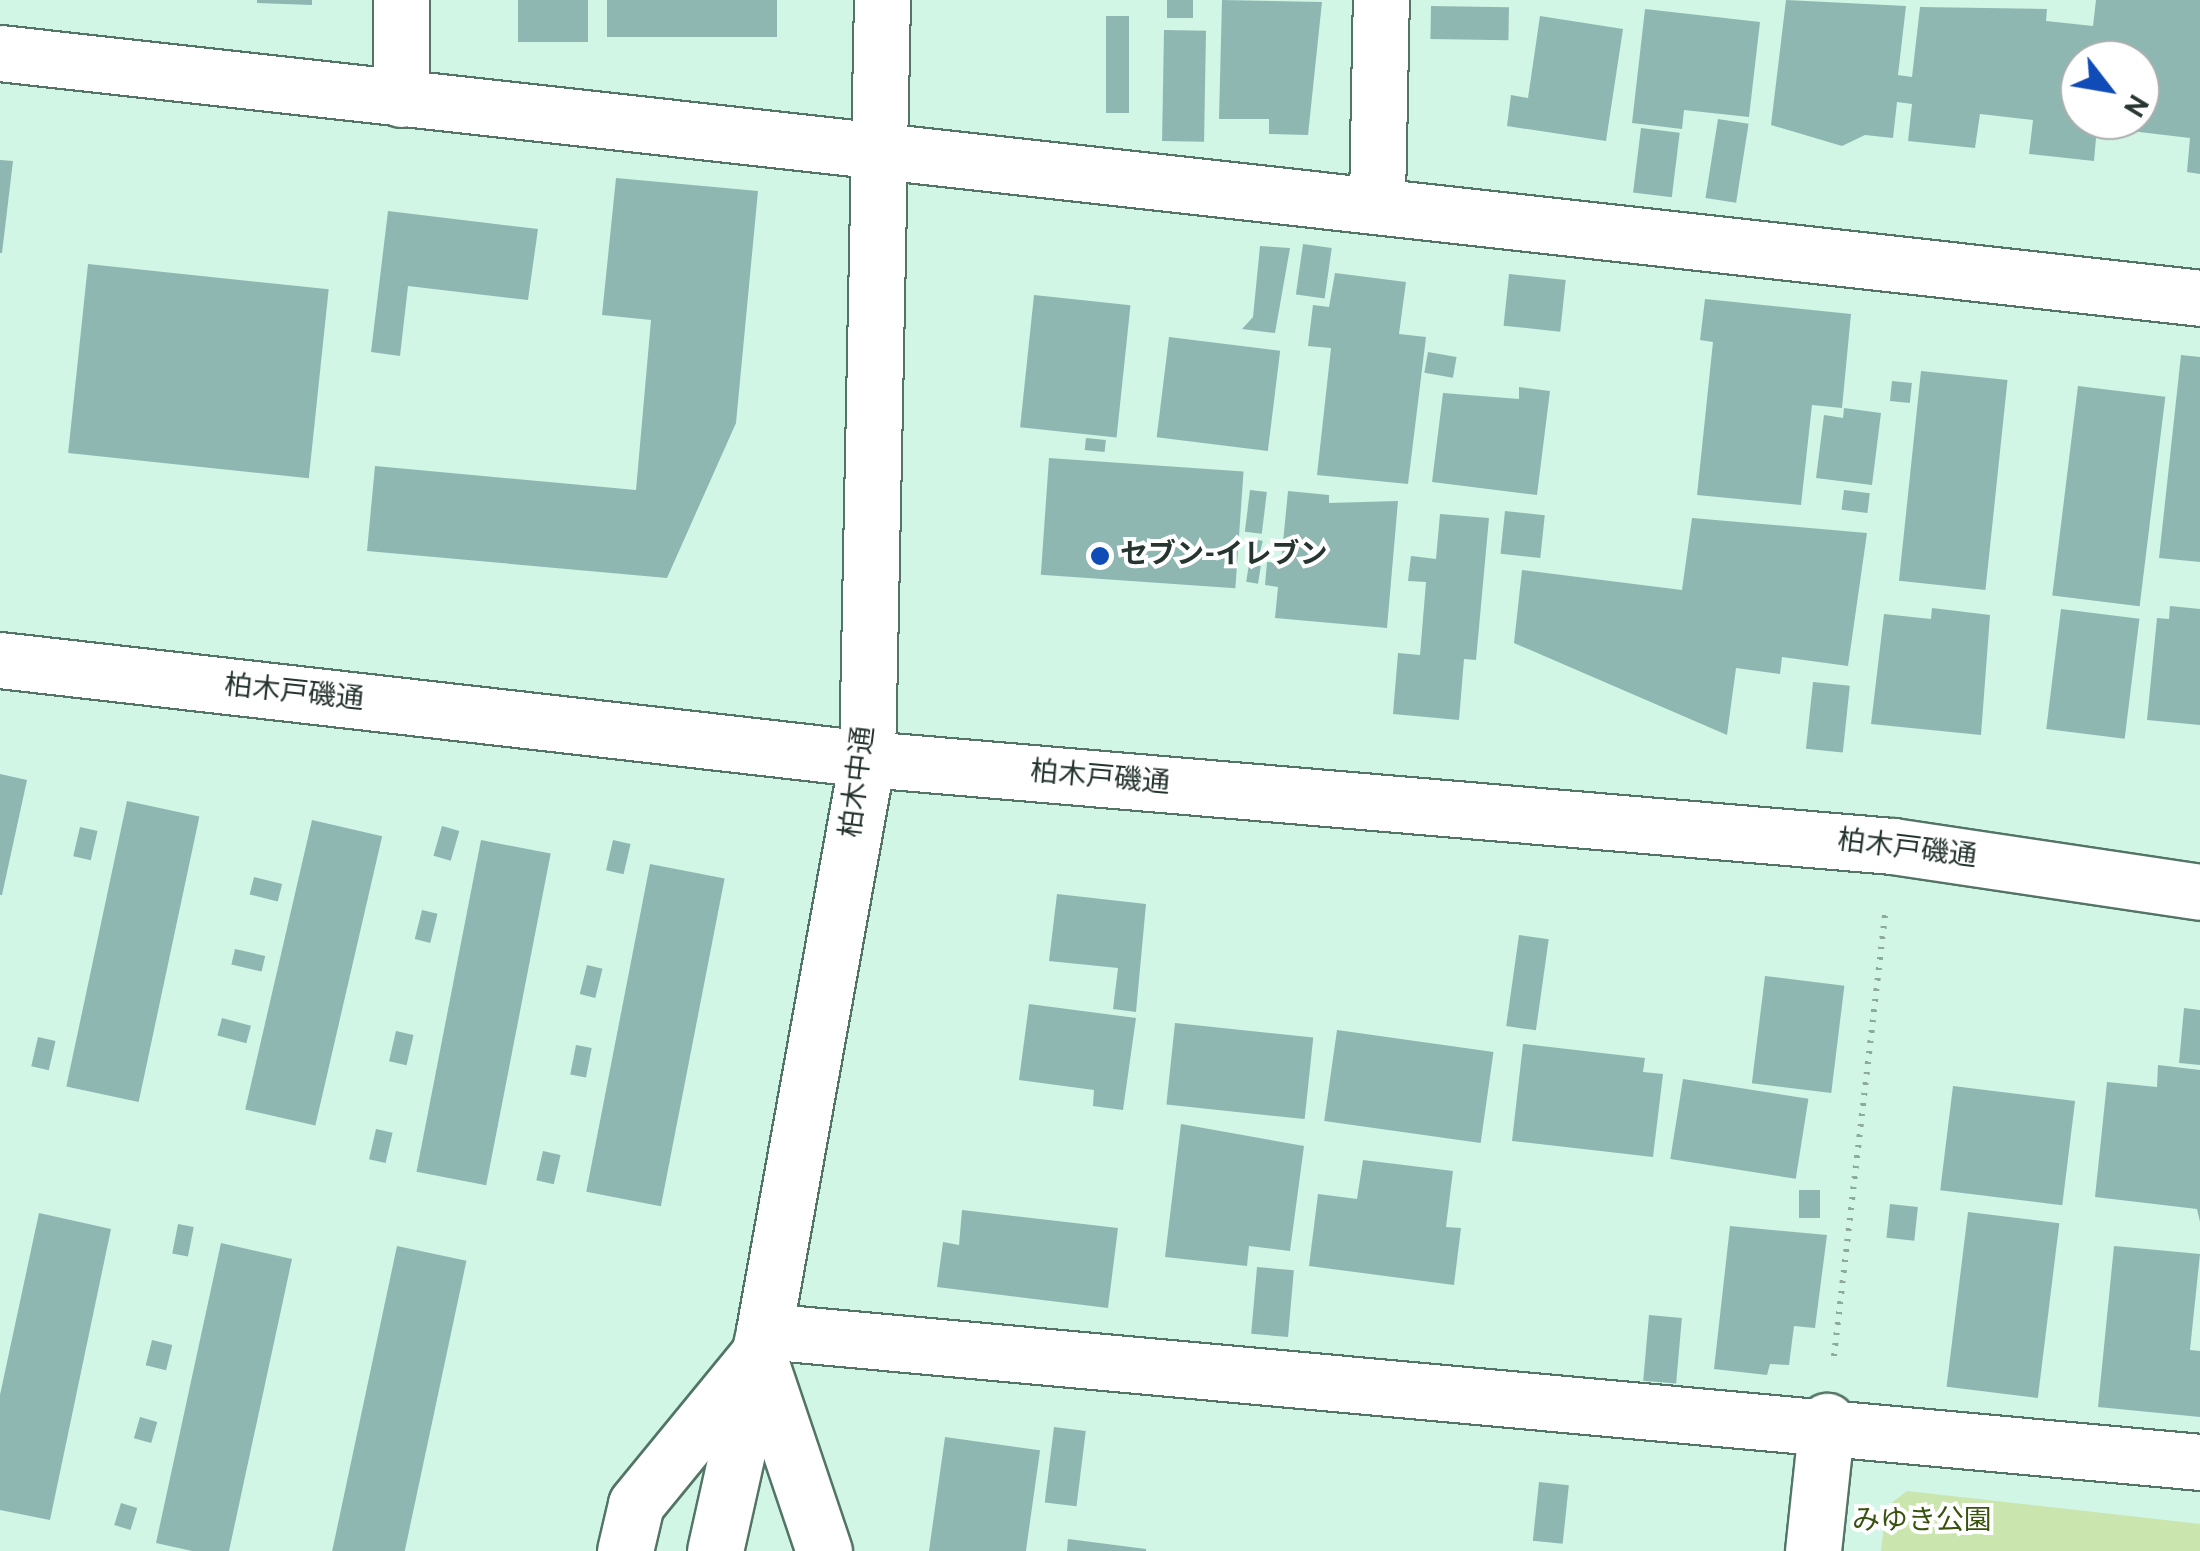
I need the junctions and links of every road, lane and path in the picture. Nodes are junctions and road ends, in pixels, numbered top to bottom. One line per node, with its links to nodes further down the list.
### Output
1 (401, 0): 5 (street)
2 (882, 0): 6 (street, 柏木中通)
3 (1380, 0): 7 (street)
4 (0, 53): 5 (street)
5 (401, 99): 6 (street)
6 (879, 157): 7 (street); 10 (street, 柏木中通)
7 (1377, 200): 8 (street)
8 (2200, 298)
9 (0, 660): 10 (street, 柏木戸磯通)
10 (867, 759): 11 (street, 柏木戸磯通); 13 (street, 柏木中通)
11 (1893, 846): 12 (street, 柏木戸磯通); 14 (path)
12 (2200, 892)
13 (761, 1343): 14 (street); 16 (street); 17 (street, 柏木中通); 18 (street)
14 (1827, 1421): 15 (street); 19 (street)
15 (2200, 1462)
16 (626, 1551)
17 (715, 1551)
18 (824, 1551)
19 (1813, 1551)

